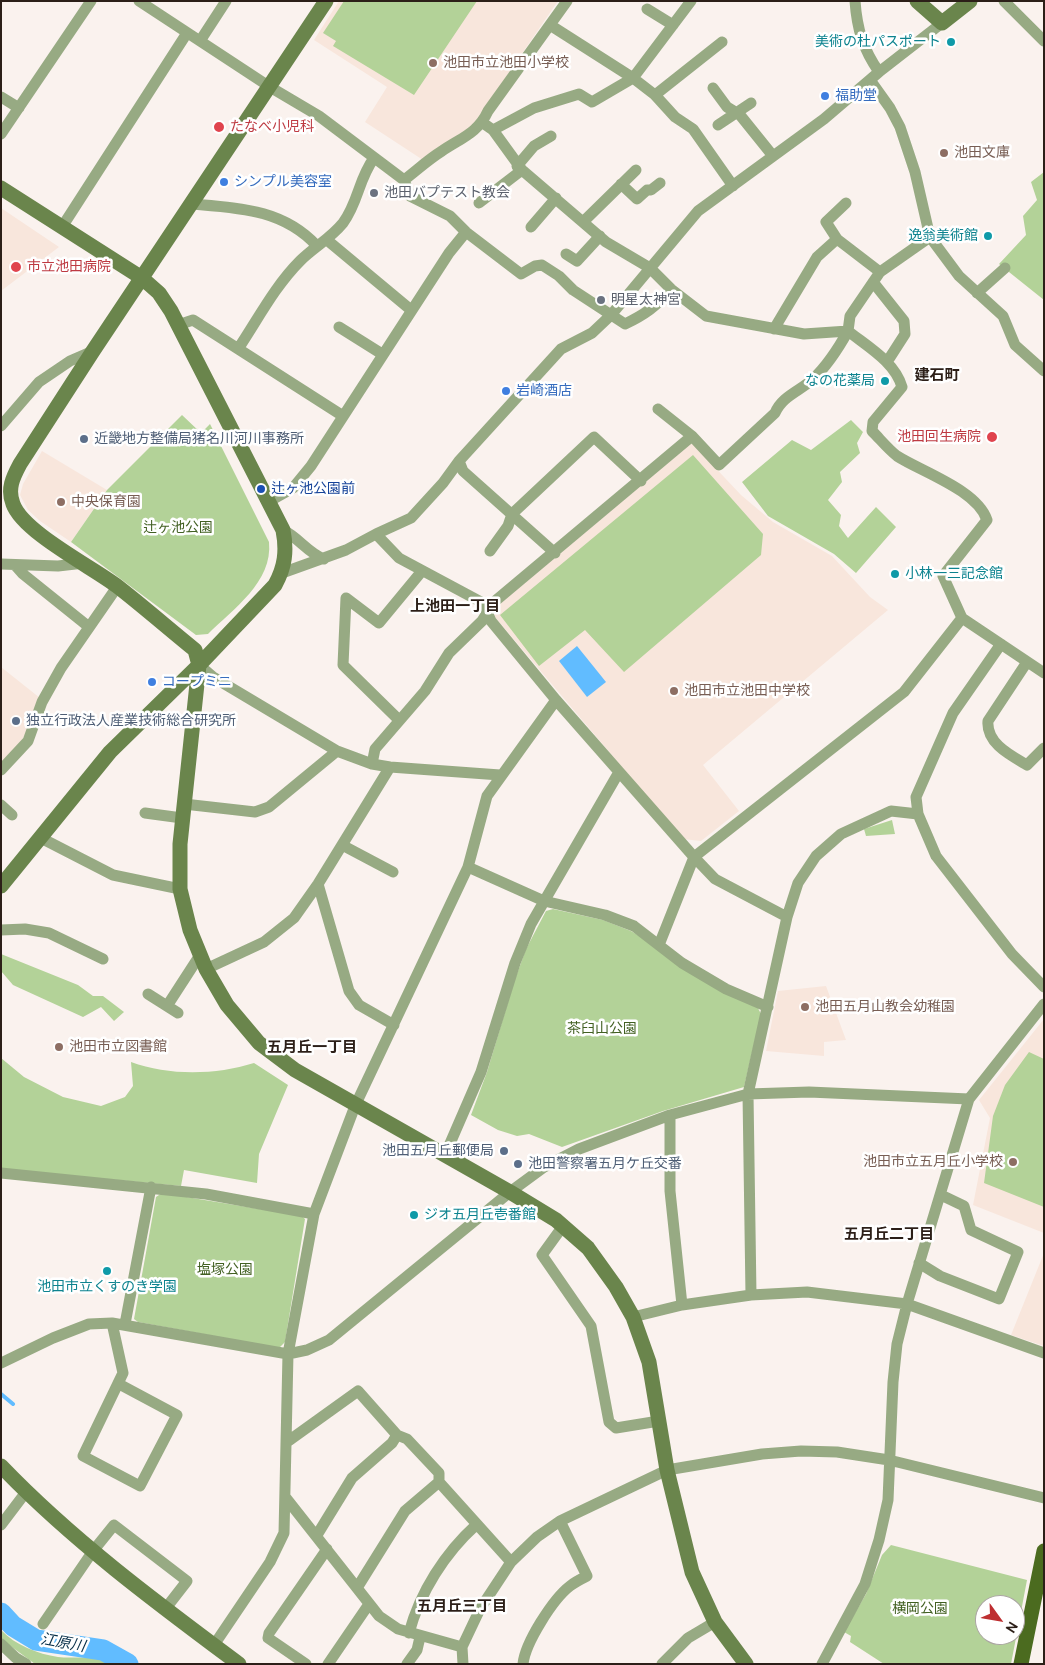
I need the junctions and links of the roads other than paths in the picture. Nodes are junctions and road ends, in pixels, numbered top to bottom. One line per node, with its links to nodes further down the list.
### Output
1 (91, 1): 26 (street)
2 (139, 1): 15 (street)
3 (226, 1): 17 (street)
4 (326, 1): 21 (street)
5 (567, 1): 13 (street)
6 (691, 1): 14 (street)
7 (855, 1): 19 (street)
8 (917, 1): 12 (street)
9 (970, 1): 12 (street)
10 (1004, 1): 16 (street)
11 (647, 9): 14 (street)
12 (942, 23): 19 (street)
13 (550, 25): 20 (street); 28 (street)
14 (673, 25): 20 (street)
15 (186, 33): 17 (street); 47 (street)
16 (1044, 40)
17 (200, 42): 21 (street)
18 (722, 42): 23 (street)
19 (874, 76): 33 (street); 51 (street)
20 (633, 78): 23 (street); 30 (street)
21 (270, 87): 34 (street); 44 (street)
22 (713, 88): 27 (street)
23 (656, 95): 40 (street)
24 (1, 97): 26 (street)
25 (751, 103): 27 (street)
26 (19, 108): 31 (street)
27 (735, 111): 29 (street); 33 (street)
28 (482, 124): 30 (street); 37 (street)
29 (718, 125)
30 (493, 130): 35 (street)
31 (1, 134)
32 (551, 136): 35 (street)
33 (773, 156): 40 (street)
34 (374, 158): 37 (street); 53 (street)
35 (520, 168): 42 (street); 45 (street)
36 (636, 170): 39 (street)
37 (404, 180): 49 (street)
38 (660, 183): 39 (street)
39 (621, 184): 46 (street)
40 (733, 186): 55 (street)
41 (1, 188): 47 (street)
42 (556, 198): 46 (street); 48 (street)
43 (846, 203): 52 (street)
44 (192, 204): 53 (street); 58 (street)
45 (479, 204)
46 (584, 221): 50 (street)
47 (62, 227): 58 (street)
48 (531, 227)
49 (466, 232): 62 (street); 63 (street)
50 (600, 236): 54 (street); 55 (street)
51 (930, 237): 57 (street); 61 (street)
52 (837, 239): 57 (street); 66 (street)
53 (322, 243): 62 (street); 68 (street)
54 (566, 254)
55 (650, 268): 60 (street); 63 (street)
56 (1005, 268): 61 (street)
57 (880, 272): 59 (street)
58 (142, 278): 64 (street); 69 (street)
59 (873, 282): 67 (street); 71 (street)
60 (671, 288): 63 (street); 66 (street)
61 (977, 293): 72 (street)
62 (412, 310): 70 (street)
63 (611, 315): 77 (street)
64 (178, 325): 68 (street); 79 (street)
65 (339, 327): 70 (street)
66 (774, 330): 67 (street)
67 (848, 331): 71 (street); 76 (street)
68 (238, 349): 74 (street)
69 (93, 351): 75 (street); 86 (street)
70 (382, 354): 74 (street)
71 (887, 362): 93 (street)
72 (1044, 371)
73 (658, 409): 76 (street)
74 (343, 416): 79 (street)
75 (1, 426)
76 (692, 436): 78 (street)
77 (459, 461): 80 (street); 82 (street)
78 (640, 481): 80 (street); 84 (street)
79 (268, 502): 81 (street)
80 (512, 514): 83 (street); 84 (street)
81 (283, 530): 85 (street); 90 (street)
82 (376, 534): 85 (street); 89 (street)
83 (490, 551)
84 (555, 553): 92 (street)
85 (324, 559): 90 (street)
86 (84, 563): 88 (street); 91 (street)
87 (1, 564): 88 (street)
88 (15, 565): 94 (street)
89 (422, 571): 92 (street); 100 (street)
90 (282, 574): 97 (street)
91 (117, 587): 94 (street); 97 (street)
92 (488, 612): 99 (street); 100 (street)
93 (962, 618): 95 (street); 115 (street)
94 (89, 626): 105 (street)
95 (1001, 644): 96 (street); 111 (street)
96 (1027, 662): 98 (street); 101 (street)
97 (199, 665): 102 (street); 109 (street); 113 (street)
98 (1044, 673)
99 (556, 700): 106 (street); 107 (street)
100 (399, 720): 103 (street)
101 (1044, 748)
102 (337, 751): 103 (street); 109 (street)
103 (372, 764): 104 (street)
104 (390, 768): 107 (street); 114 (street)
105 (1, 770)
106 (619, 772): 115 (street); 121 (street)
107 (500, 775): 116 (street)
108 (1, 805): 112 (street)
109 (183, 811): 110 (street); 120 (street)
110 (145, 813)
111 (918, 814): 122 (street); 128 (street)
112 (12, 816)
113 (40, 837): 119 (street); 120 (street)
114 (342, 845): 117 (street); 118 (street)
115 (694, 857): 122 (street); 124 (street)
116 (468, 866): 121 (street); 134 (street)
117 (393, 872)
118 (318, 884): 127 (street); 134 (street)
119 (1, 886)
120 (180, 889): 125 (street)
121 (544, 901): 124 (street); 139 (street)
122 (787, 917): 132 (street)
123 (1, 930): 126 (street)
124 (659, 945): 132 (street)
125 (200, 955): 127 (street); 131 (street)
126 (103, 959)
127 (206, 969): 137 (street)
128 (1044, 987)
129 (148, 994): 131 (street)
130 (1044, 1004): 136 (street)
131 (167, 1006): 133 (street)
132 (768, 1007): 135 (street)
133 (178, 1013)
134 (394, 1025): 137 (street)
135 (748, 1094): 136 (street); 138 (street); 147 (street)
136 (969, 1099): 143 (street)
137 (355, 1106): 139 (street); 144 (street)
138 (670, 1115): 142 (street); 149 (street)
139 (445, 1155): 142 (street)
140 (1, 1174): 141 (street)
141 (151, 1187): 144 (street); 152 (street)
142 (510, 1192): 145 (street); 154 (street)
143 (941, 1195): 146 (street); 146 (street)
144 (314, 1214): 154 (street)
145 (563, 1226): 150 (street); 157 (street)
146 (920, 1263): 148 (street)
147 (751, 1295): 148 (street); 149 (street)
148 (906, 1304): 153 (street); 160 (street)
149 (682, 1305): 150 (street)
150 (633, 1317): 157 (street)
151 (112, 1323): 152 (street); 155 (street); 156 (street)
152 (125, 1324): 154 (street)
153 (1044, 1353)
154 (288, 1354): 159 (street)
155 (1, 1363)
156 (119, 1384): 156 (street)
157 (659, 1421): 162 (street)
158 (398, 1435): 159 (street); 163 (street); 170 (street)
159 (287, 1442): 165 (street)
160 (889, 1460): 162 (street); 166 (street); 194 (street)
161 (1, 1466): 164 (street)
162 (668, 1470): 167 (street); 179 (street)
163 (439, 1482): 169 (street); 175 (street)
164 (26, 1492): 168 (street); 172 (street)
165 (286, 1498): 170 (street); 183 (street)
166 (1044, 1498)
167 (560, 1521): 174 (street); 191 (street)
168 (1, 1525)
169 (476, 1525): 174 (street); 181 (street)
170 (317, 1535): 171 (street)
171 (327, 1549): 175 (street); 187 (street)
172 (93, 1551): 178 (street); 178 (street); 180 (street)
173 (1044, 1551): 176 (main road)
174 (511, 1562): 184 (street)
175 (357, 1588): 177 (street)
176 (1039, 1603): 195 (main road)
177 (369, 1604): 181 (street); 188 (street)
178 (166, 1608): 183 (street)
179 (715, 1622): 192 (street); 193 (street)
180 (43, 1624)
181 (415, 1635): 184 (street); 189 (street)
182 (1, 1644): 185 (street)
183 (214, 1645): 186 (street)
184 (462, 1647): 190 (street)
185 (26, 1664)
186 (239, 1664)
187 (306, 1664)
188 (328, 1664)
189 (407, 1664)
190 (463, 1664)
191 (523, 1664)
192 (662, 1664)
193 (746, 1664)
194 (822, 1664)
195 (1021, 1664)

